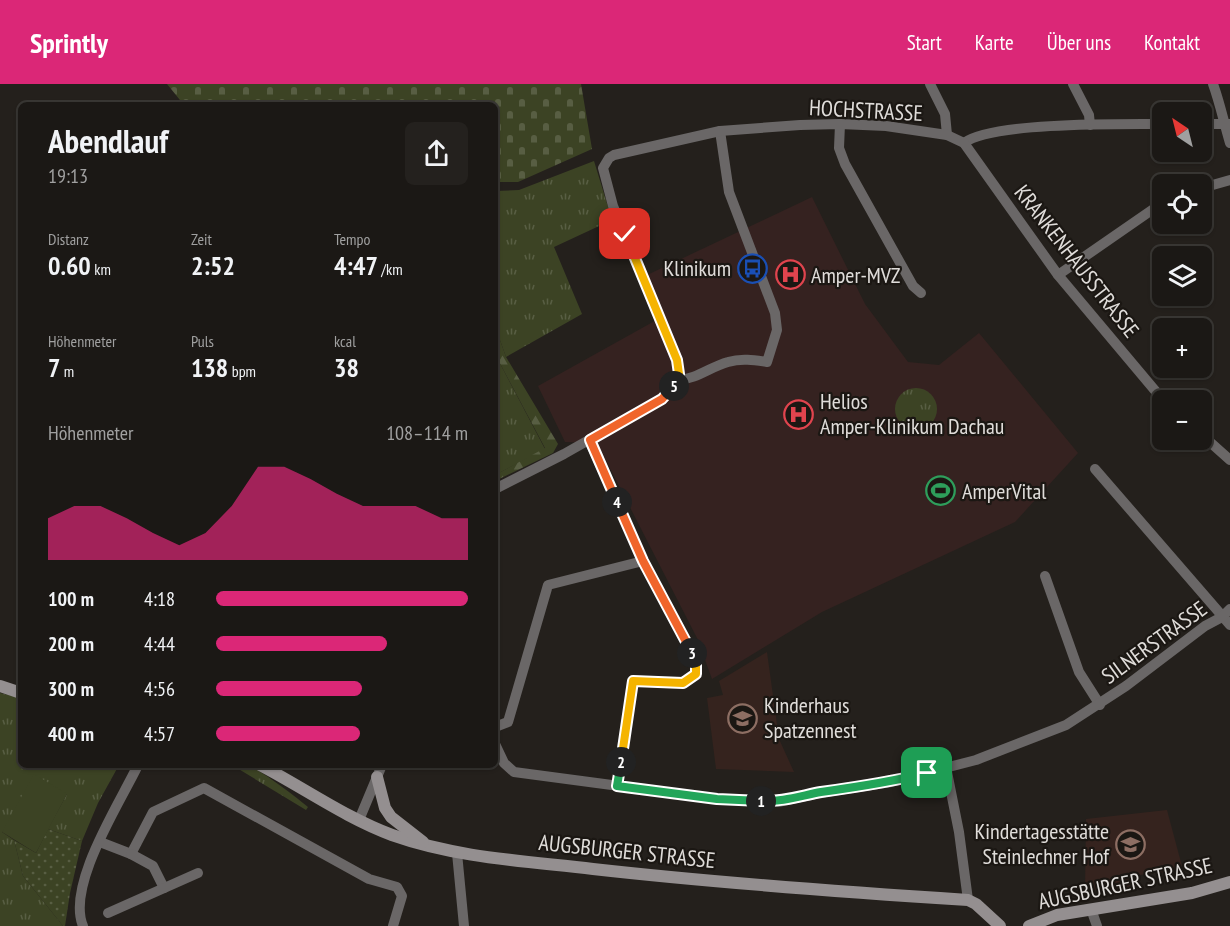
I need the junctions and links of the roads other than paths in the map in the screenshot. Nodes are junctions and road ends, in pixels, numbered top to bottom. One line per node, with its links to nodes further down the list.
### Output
1 (930, 84): 9 (street)
2 (1073, 84): 7 (street)
3 (1213, 84): 6 (street)
4 (840, 124): 8 (street, HOCHSTRASSE); 9 (street, HOCHSTRASSE); 16 (street)
5 (1152, 124): 7 (street)
6 (1227, 124): 11 (street)
7 (1090, 125): 10 (street)
8 (720, 131): 17 (street); 17 (street, HOCHSTRASSE)
9 (947, 135): 10 (street, HOCHSTRASSE)
10 (964, 143): 15 (street, KRANKENHAUSSTRASSE)
11 (1230, 143)
12 (1230, 180): 13 (street)
13 (1212, 185)
14 (1152, 210): 15 (street)
15 (1058, 275): 18 (street, KRANKENHAUSSTRASSE)
16 (921, 293)
17 (678, 380): 19 (street)
18 (1155, 390)
19 (590, 440): 23 (street); 24 (street)
20 (1212, 444): 21 (street)
21 (1230, 460)
22 (1095, 470): 26 (street)
23 (498, 487)
24 (643, 561): 30 (street); 36 (street)
25 (1045, 576): 29 (street, SILNERSTRASSE)
26 (1228, 617): 29 (street, SILNERSTRASSE)
27 (0, 686): 28 (main road)
28 (18, 692)
29 (1100, 705): 32 (street, SILNERSTRASSE)
30 (498, 726)
31 (498, 750): 36 (street, SILNERSTRASSE)
32 (946, 767): 36 (street, SILNERSTRASSE); 45 (street)
33 (136, 768): 38 (street)
34 (265, 768): 37 (main road, AUGSBURGER STRASSE)
35 (380, 771): 37 (street); 39 (main road)
36 (617, 786)
37 (359, 820): 39 (main road, AUGSBURGER STRASSE)
38 (100, 842): 41 (street); 48 (street)
39 (426, 845): 40 (main road, AUGSBURGER STRASSE)
40 (456, 853): 45 (main road, AUGSBURGER STRASSE); 50 (street)
41 (131, 854): 44 (street); 49 (street)
42 (198, 873): 44 (street)
43 (1230, 882): 46 (main road, AUGSBURGER STRASSE)
44 (164, 888): 47 (street)
45 (968, 900): 51 (main road)
46 (1091, 909): 52 (main road, AUGSBURGER STRASSE); 53 (street)
47 (108, 913)
48 (83, 926)
49 (393, 926)
50 (464, 926)
51 (1000, 926)
52 (1029, 926)
53 (1097, 926)

